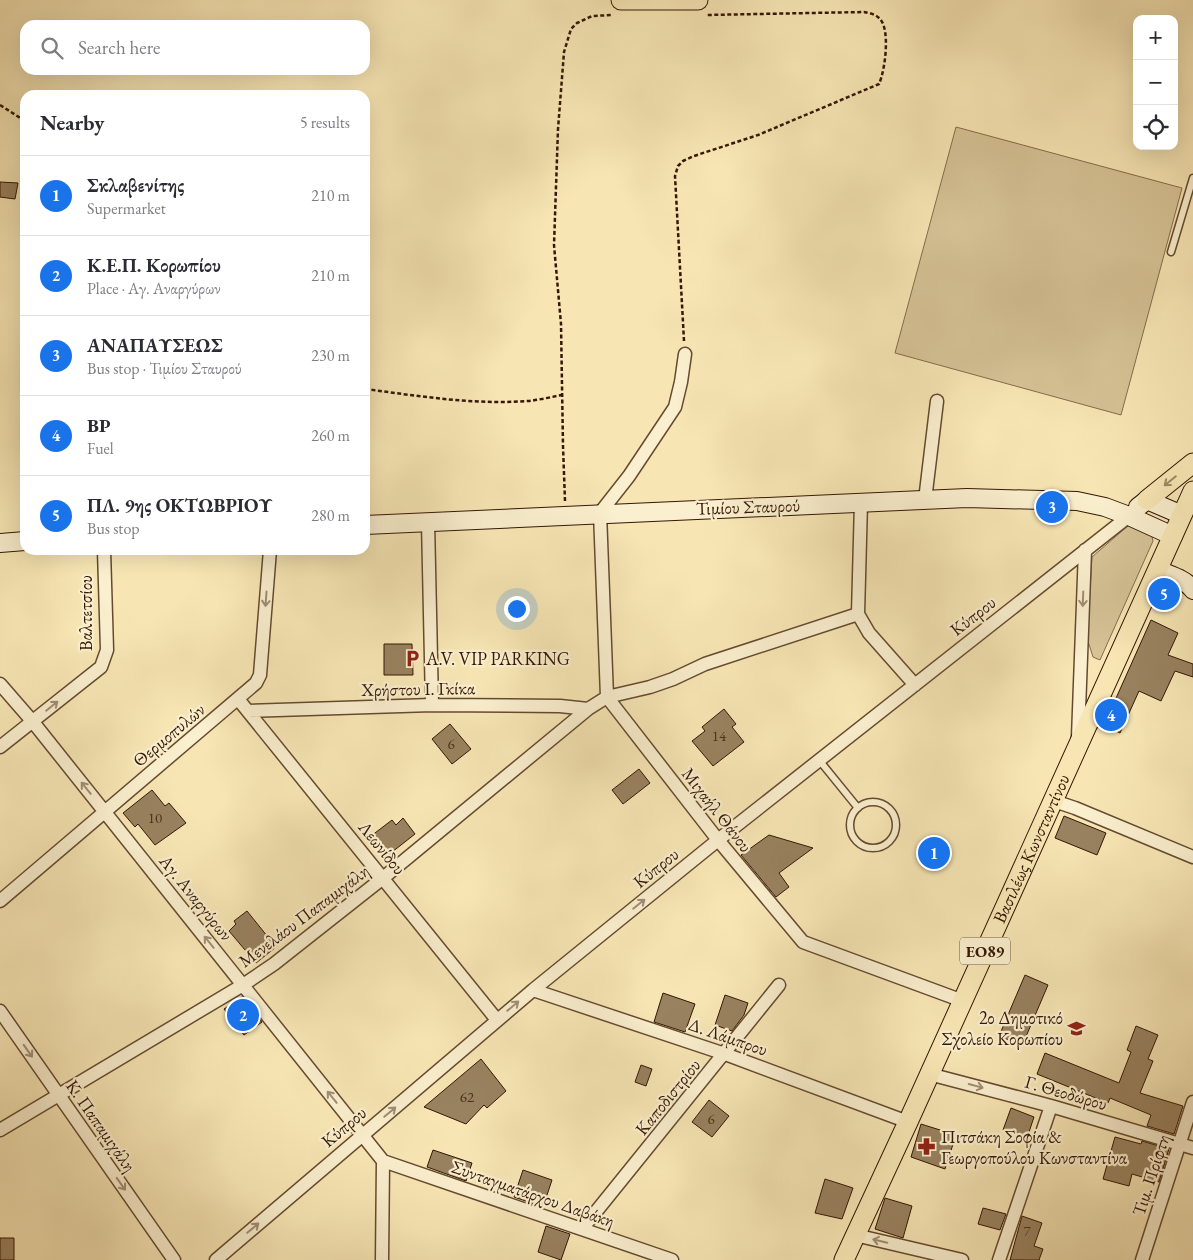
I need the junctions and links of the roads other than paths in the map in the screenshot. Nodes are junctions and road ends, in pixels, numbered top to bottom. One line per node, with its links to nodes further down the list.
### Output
1 (617, 8): 2 (main road)
2 (701, 8)
3 (1193, 178): 4 (lane)
4 (1171, 252)
5 (685, 354): 12 (street)
6 (937, 401): 9 (street)
7 (1193, 463): 10 (main road, one-way to 10)
8 (1193, 491): 14 (main road, Βασιλέως Κωνσταντίνου / ΕΟ89)
9 (925, 500): 11 (street, Τιμίου Σταυρού); 13 (street, Τιμίου Σταυρού)
10 (1147, 500): 13 (street); 14 (street)
11 (861, 502): 12 (street, Τιμίου Σταυρού); 25 (street)
12 (600, 513): 15 (street, Τιμίου Σταυρού); 28 (street)
13 (1129, 516): 17 (street, Τιμίου Σταυρού); 20 (street, Κύπρου)
14 (1182, 516): 17 (main road, Βασιλέως Κωνσταντίνου / ΕΟ89)
15 (428, 522): 16 (street, Τιμίου Σταυρού); 30 (street)
16 (370, 524)
17 (1173, 536): 23 (main road, Βασιλέως Κωνσταντίνου / ΕΟ89)
18 (20, 541): 19 (street)
19 (0, 543)
20 (1085, 550): 27 (street, Κύπρου); 35 (street, one-way to 35)
21 (104, 555): 33 (street, Βαλτετσίου, one-way to 21)
22 (270, 555): 29 (street, Θερμοπυλών, one-way to 29)
23 (1158, 570): 24 (street); 35 (main road, Βασιλέως Κωνσταντίνου / ΕΟ89)
24 (1193, 590)
25 (858, 614): 27 (street); 28 (street, Μενελάου Παπαμιχάλη)
26 (0, 684): 33 (street, Αγ. Αναργύρων)
27 (915, 685): 36 (street, Κύπρου)
28 (607, 697): 31 (street, Μενελάου Παπαμιχάλη); 40 (street, Μιχαήλ Θάνου)
29 (238, 699): 32 (street, Λεωνίδου); 39 (street, Θερμοπυλών)
30 (432, 705): 31 (street, Χρήστου Ι. Γκίκα); 32 (street, Χρήστου Ι. Γκίκα)
31 (588, 709): 42 (street, Μενελάου Παπαμιχάλη)
32 (248, 711): 42 (street, Λεωνίδου)
33 (33, 722): 34 (street, Βαλτετσίου); 39 (street, Αγ. Αναργύρων, one-way to 33)
34 (0, 747)
35 (1078, 748): 37 (main road, Βασιλέως Κωνσταντίνου / ΕΟ89)
36 (819, 760): 38 (lane); 40 (street, Κύπρου)
37 (1054, 801): 41 (street); 47 (main road, Βασιλέως Κωνσταντίνου / ΕΟ89)
38 (858, 808): 38 (lane)
39 (105, 812): 43 (street, Θερμοπυλών); 44 (street, Αγ. Αναργύρων, one-way to 39)
40 (718, 840): 46 (street, Κύπρου, one-way to 40); 47 (street, Μιχαήλ Θάνου)
41 (1193, 857)
42 (383, 878): 44 (street, Μενελάου Παπαμιχάλη); 49 (street, Λεωνίδου)
43 (0, 901)
44 (243, 985): 52 (street, Μενελάου Παπαμιχάλη); 57 (street, Αγ. Αναργύρων, one-way to 44)
45 (779, 985): 50 (street, Καποδιστρίου)
46 (533, 990): 49 (street, Κύπρου, one-way to 46); 50 (street, Δ. Λάμπρου)
47 (963, 1001): 51 (main road, Βασιλέως Κωνσταντίνου / ΕΟ89)
48 (0, 1011): 52 (street, Κ. Παπαμιχάλη, one-way to 52)
49 (497, 1020): 57 (street, Κύπρου, one-way to 49)
50 (725, 1054): 55 (street, Δ. Λάμπρου); 61 (street, Καποδιστρίου)
51 (929, 1074): 54 (street, Γ. Θεοδώρου, one-way to 54); 55 (main road, Βασιλέως Κωνσταντίνου / ΕΟ89)
52 (58, 1094): 56 (street, Μενελάου Παπαμιχάλη); 63 (street, Κ. Παπαμιχάλη, one-way to 63)
53 (1193, 1102): 58 (street, Τιμ. Πρίφτη)
54 (1051, 1106): 58 (street, Γ. Θεοδώρου); 69 (street)
55 (908, 1122): 62 (main road, Βασιλέως Κωνσταντίνου / ΕΟ89)
56 (0, 1130)
57 (362, 1135): 60 (street, Αγ. Αναργύρων); 64 (street, Κύπρου, one-way to 57)
58 (1179, 1145): 59 (street, Γ. Θεοδώρου); 70 (street, Τιμ. Πρίφτη)
59 (1193, 1148)
60 (383, 1161): 61 (street, Συνταγματάρχου Δαβάκη); 65 (street)
61 (582, 1229): 66 (street, Συνταγματάρχου Δαβάκη)
62 (855, 1235): 67 (main road, Βασιλέως Κωνσταντίνου / ΕΟ89); 68 (street, one-way to 62)
63 (174, 1260)
64 (216, 1260)
65 (382, 1260)
66 (672, 1260)
67 (844, 1260)
68 (962, 1260)
69 (999, 1260)
70 (1142, 1260)

